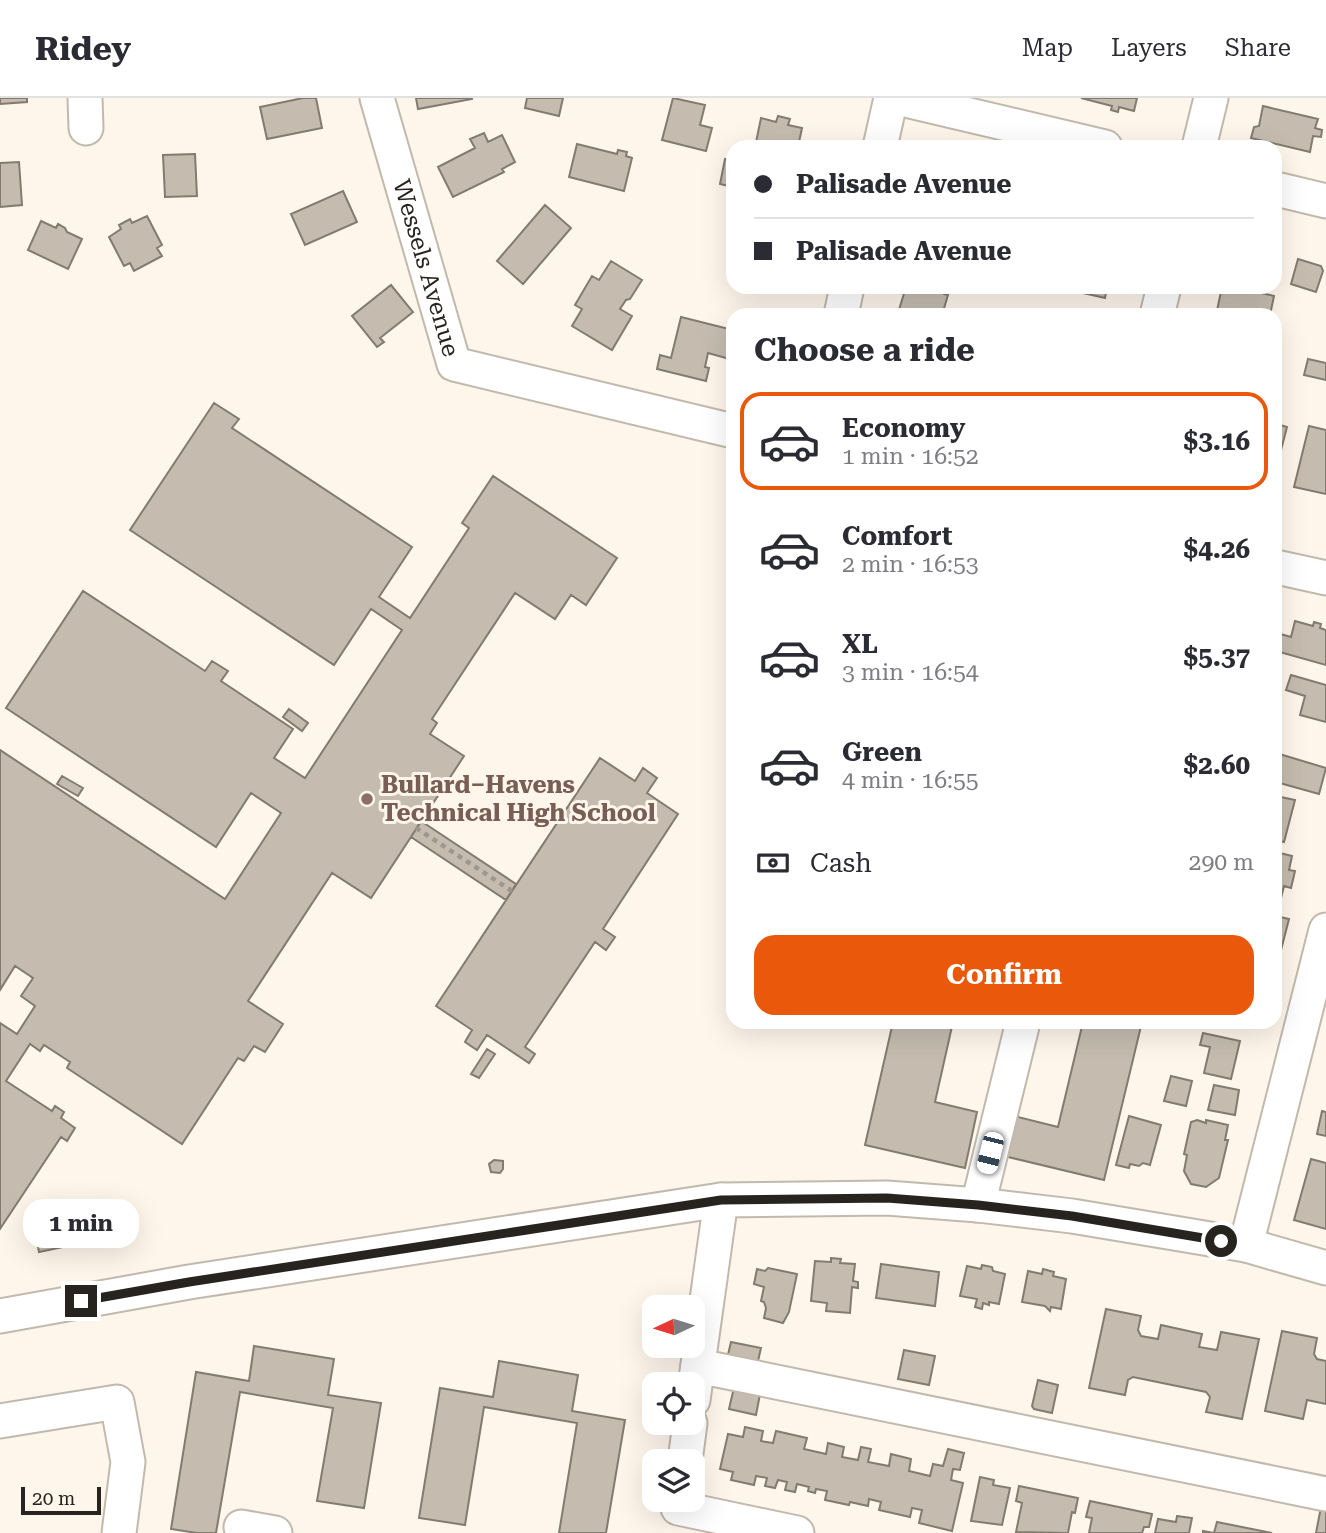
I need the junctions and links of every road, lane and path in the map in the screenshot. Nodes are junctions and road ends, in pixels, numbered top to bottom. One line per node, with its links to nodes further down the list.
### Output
1 (377, 98): 10 (street, Wessels Avenue)
2 (891, 98): 5 (street)
3 (897, 98): 6 (street)
4 (1211, 98): 7 (street)
5 (882, 140)
6 (1075, 140)
7 (1201, 140)
8 (1282, 190): 9 (street)
9 (1326, 201)
10 (726, 429)
11 (1282, 568): 12 (street)
12 (1326, 578)
13 (416, 828): 14 (path)
14 (512, 891)
15 (1326, 930): 19 (street)
16 (1021, 1029): 18 (street)
17 (721, 1200): 18 (street); 21 (street); 22 (street)
18 (978, 1205): 19 (street)
19 (1246, 1245): 20 (street)
20 (1326, 1268)
21 (0, 1316)
22 (698, 1366): 23 (street); 25 (street)
23 (697, 1372)
24 (0, 1421): 28 (street)
25 (1326, 1494)
26 (677, 1514): 30 (street)
27 (240, 1527): 29 (street)
28 (119, 1533)
29 (275, 1533)
30 (797, 1533)

